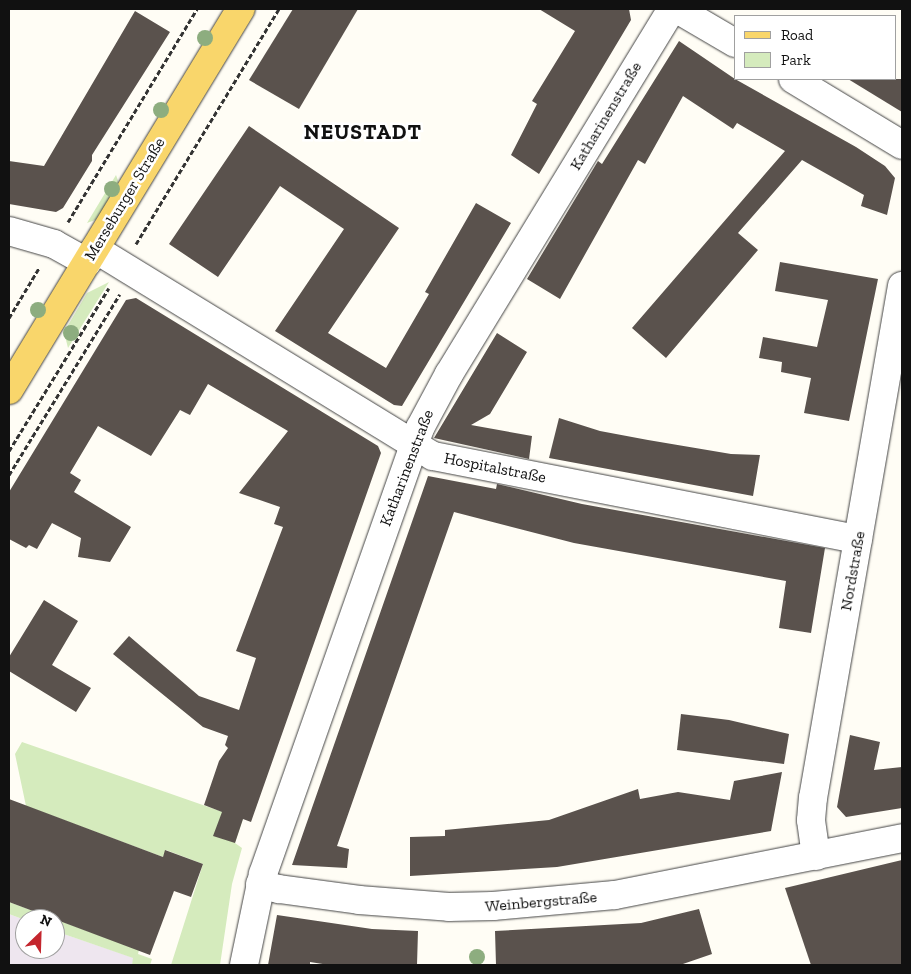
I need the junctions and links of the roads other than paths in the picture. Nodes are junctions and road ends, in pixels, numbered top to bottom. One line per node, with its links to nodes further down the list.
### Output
1 (241, 9): 8 (main road, Merseburger Straße)
2 (672, 9): 11 (street, Katharinenstraße)
3 (677, 9): 4 (street)
4 (734, 43)
5 (795, 80): 6 (street)
6 (902, 145)
7 (9, 231): 8 (street, Hospitalstraße)
8 (91, 256): 10 (main road, Merseburger Straße); 11 (street, Hospitalstraße)
9 (902, 286): 12 (street, Nordstraße)
10 (9, 390)
11 (413, 444): 12 (street, Hospitalstraße); 15 (street, Katharinenstraße)
12 (858, 539): 14 (street, Nordstraße)
13 (902, 838): 14 (street, Weinbergstraße)
14 (816, 856): 15 (street, Weinbergstraße)
15 (260, 884): 16 (street)
16 (244, 965)

